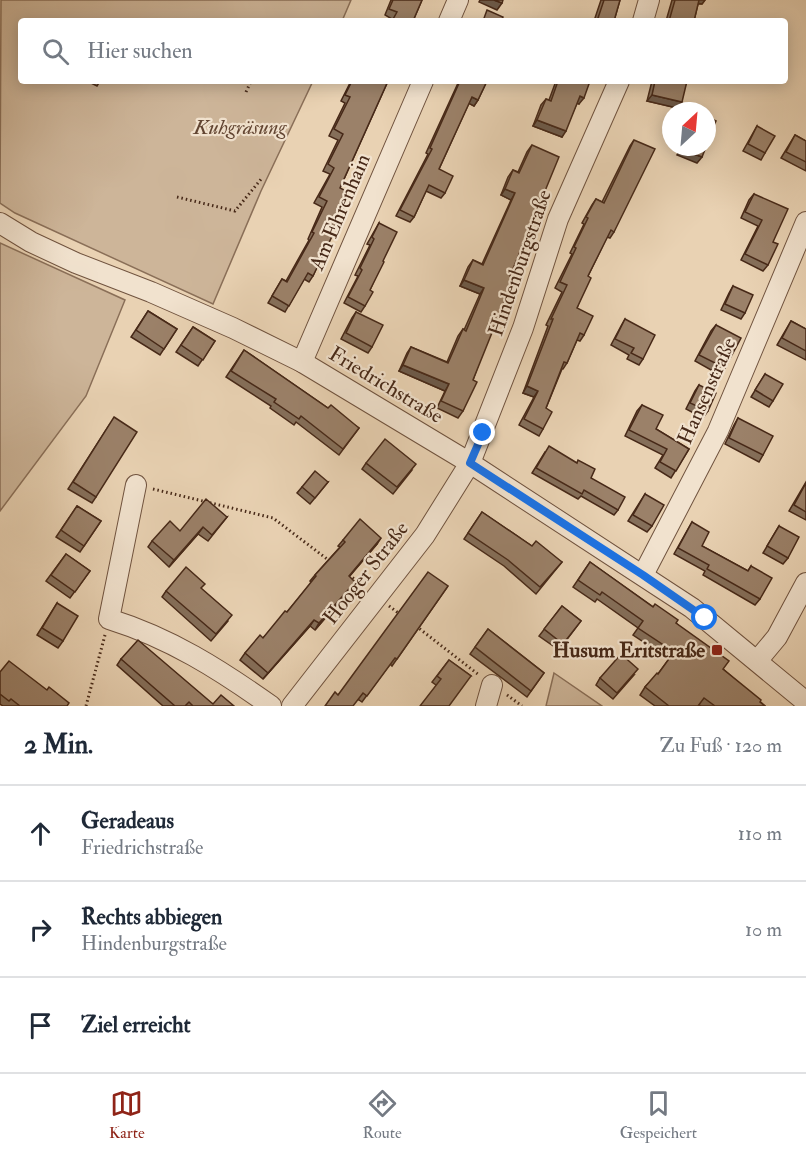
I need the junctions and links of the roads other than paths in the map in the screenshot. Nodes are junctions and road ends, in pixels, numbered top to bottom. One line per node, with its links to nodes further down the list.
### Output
1 (458, 0): 3 (street)
2 (649, 0): 4 (street)
3 (449, 18)
4 (643, 18)
5 (422, 84): 9 (street, Am Ehrenhain)
6 (619, 84): 10 (street, Hindenburgstraße)
7 (806, 222): 12 (street, Hansenstraße)
8 (0, 223): 9 (street, Friedrichstraße)
9 (302, 363): 10 (street, Friedrichstraße)
10 (470, 463): 12 (street, Friedrichstraße); 18 (street, Hooger Straße)
11 (136, 485): 17 (street)
12 (643, 575): 14 (street, Friedrichstraße)
13 (806, 584): 14 (street)
14 (757, 661): 16 (street, Friedrichstraße)
15 (492, 685): 19 (street)
16 (806, 702)
17 (271, 706)
18 (292, 706)
19 (486, 706)

